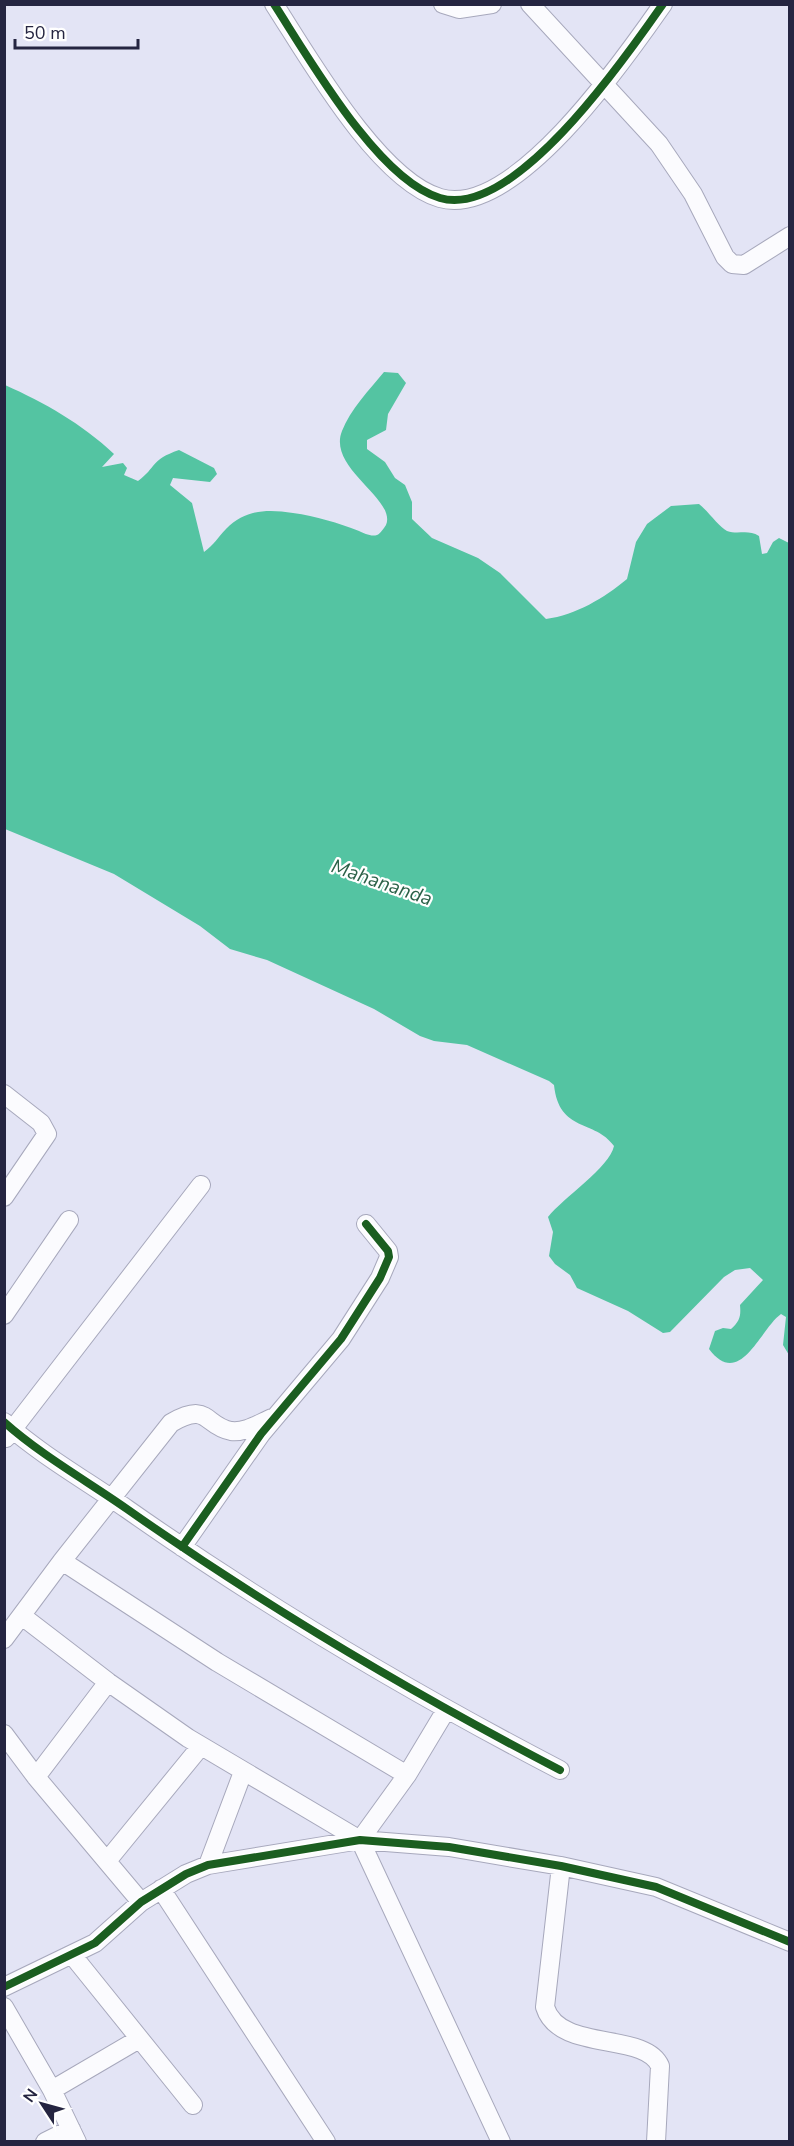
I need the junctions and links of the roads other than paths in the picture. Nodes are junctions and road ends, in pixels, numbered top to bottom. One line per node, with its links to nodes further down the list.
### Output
1 (274, 4): 6 (street)
2 (442, 4): 3 (street)
3 (492, 4)
4 (530, 4): 6 (street)
5 (663, 4): 6 (street)
6 (605, 86): 7 (street)
7 (789, 236)
8 (4, 1094): 10 (street)
9 (201, 1185): 15 (street)
10 (4, 1197)
11 (69, 1220): 13 (street)
12 (366, 1224): 14 (street)
13 (4, 1315)
14 (274, 1418): 16 (street); 17 (street)
15 (7, 1430): 16 (street)
16 (112, 1498): 17 (street); 18 (street)
17 (182, 1547): 22 (street)
18 (62, 1562): 19 (street); 27 (street)
19 (22, 1616): 20 (street); 21 (street)
20 (4, 1639)
21 (108, 1682): 24 (street); 28 (street)
22 (446, 1710): 25 (street); 27 (street)
23 (4, 1734): 28 (street)
24 (201, 1746): 26 (street); 30 (street)
25 (560, 1770)
26 (243, 1772): 29 (street); 31 (street)
27 (407, 1775): 29 (street)
28 (36, 1777): 30 (street)
29 (360, 1840): 31 (street); 32 (street); 45 (street)
30 (107, 1861): 34 (street)
31 (208, 1865): 33 (street)
32 (561, 1866): 35 (street); 46 (street)
33 (161, 1889): 34 (street); 44 (street)
34 (141, 1902): 36 (street)
35 (789, 1942)
36 (73, 1956): 37 (street); 39 (street)
37 (4, 1988)
38 (4, 2007): 40 (street)
39 (139, 2039): 40 (street); 41 (street)
40 (52, 2090): 42 (street)
41 (193, 2105)
42 (74, 2135): 43 (street)
43 (45, 2142)
44 (326, 2142)
45 (501, 2142)
46 (656, 2142)

